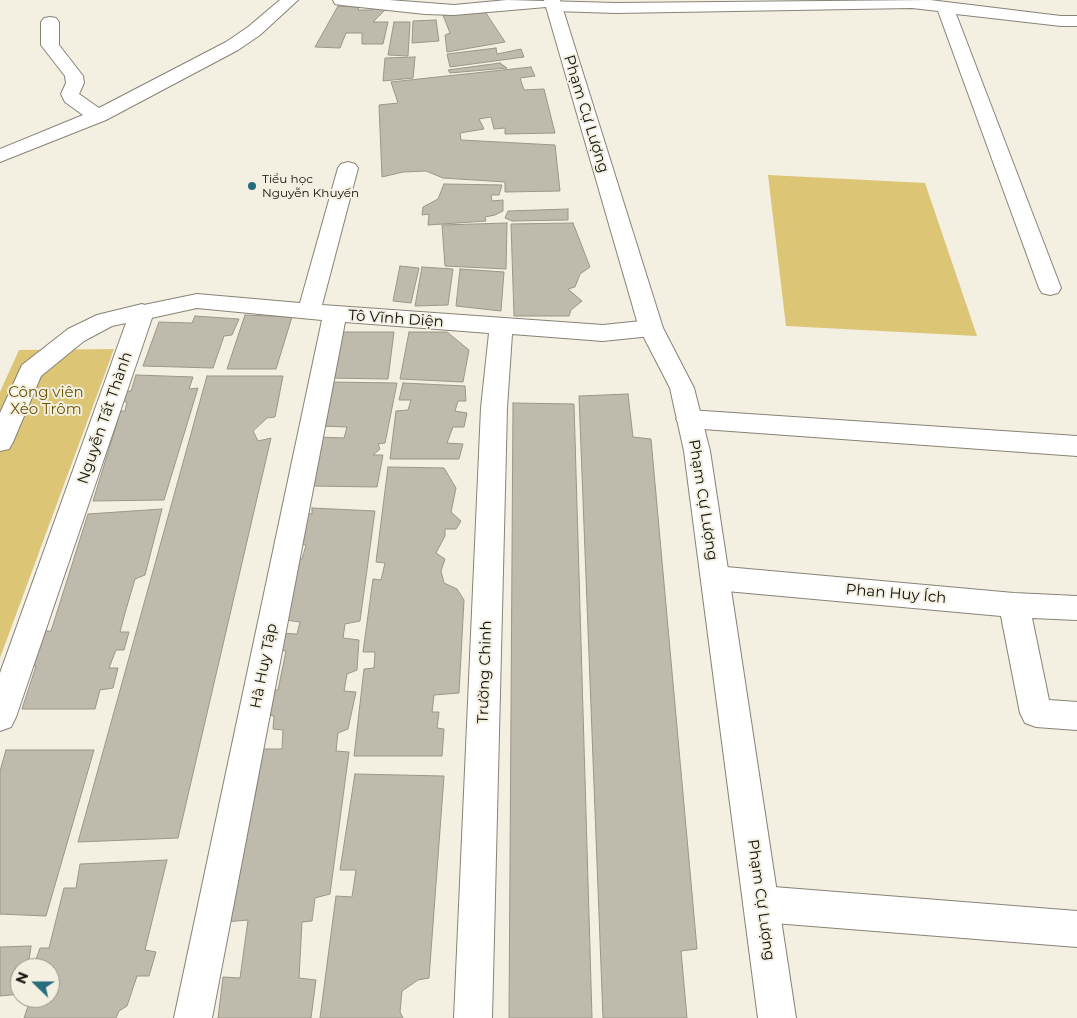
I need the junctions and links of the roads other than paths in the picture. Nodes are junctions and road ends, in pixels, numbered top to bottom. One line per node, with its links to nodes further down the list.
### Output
1 (290, 0): 7 (street)
2 (341, 0): 3 (street)
3 (553, 2): 4 (street); 14 (street, Phạm Cự Lượng)
4 (946, 6): 6 (street); 10 (street)
5 (50, 22): 7 (street)
6 (1070, 26)
7 (85, 107): 8 (street)
8 (0, 156)
9 (348, 168): 12 (street, Hà Huy Tập)
10 (1050, 288)
11 (142, 312): 12 (street, Tô Vĩnh Diện); 16 (street); 22 (street, Nguyễn Tất Thành)
12 (322, 313): 13 (street, Tô Vĩnh Diện); 25 (street, Hà Huy Tập)
13 (501, 326): 14 (street, Tô Vĩnh Diện); 26 (street, Trường Chinh)
14 (651, 328): 15 (street, Phạm Cự Lượng)
15 (689, 419): 17 (street); 18 (street, Phạm Cự Lượng)
16 (0, 442)
17 (1077, 446)
18 (715, 578): 19 (street, Phan Huy Ích); 23 (street, Phạm Cự Lượng)
19 (1014, 605): 20 (street, Phan Huy Ích); 21 (street)
20 (1077, 608)
21 (1077, 716)
22 (0, 717)
23 (761, 904): 24 (street); 27 (street, Phạm Cự Lượng)
24 (1077, 929)
25 (193, 1018)
26 (473, 1018)
27 (778, 1018)

